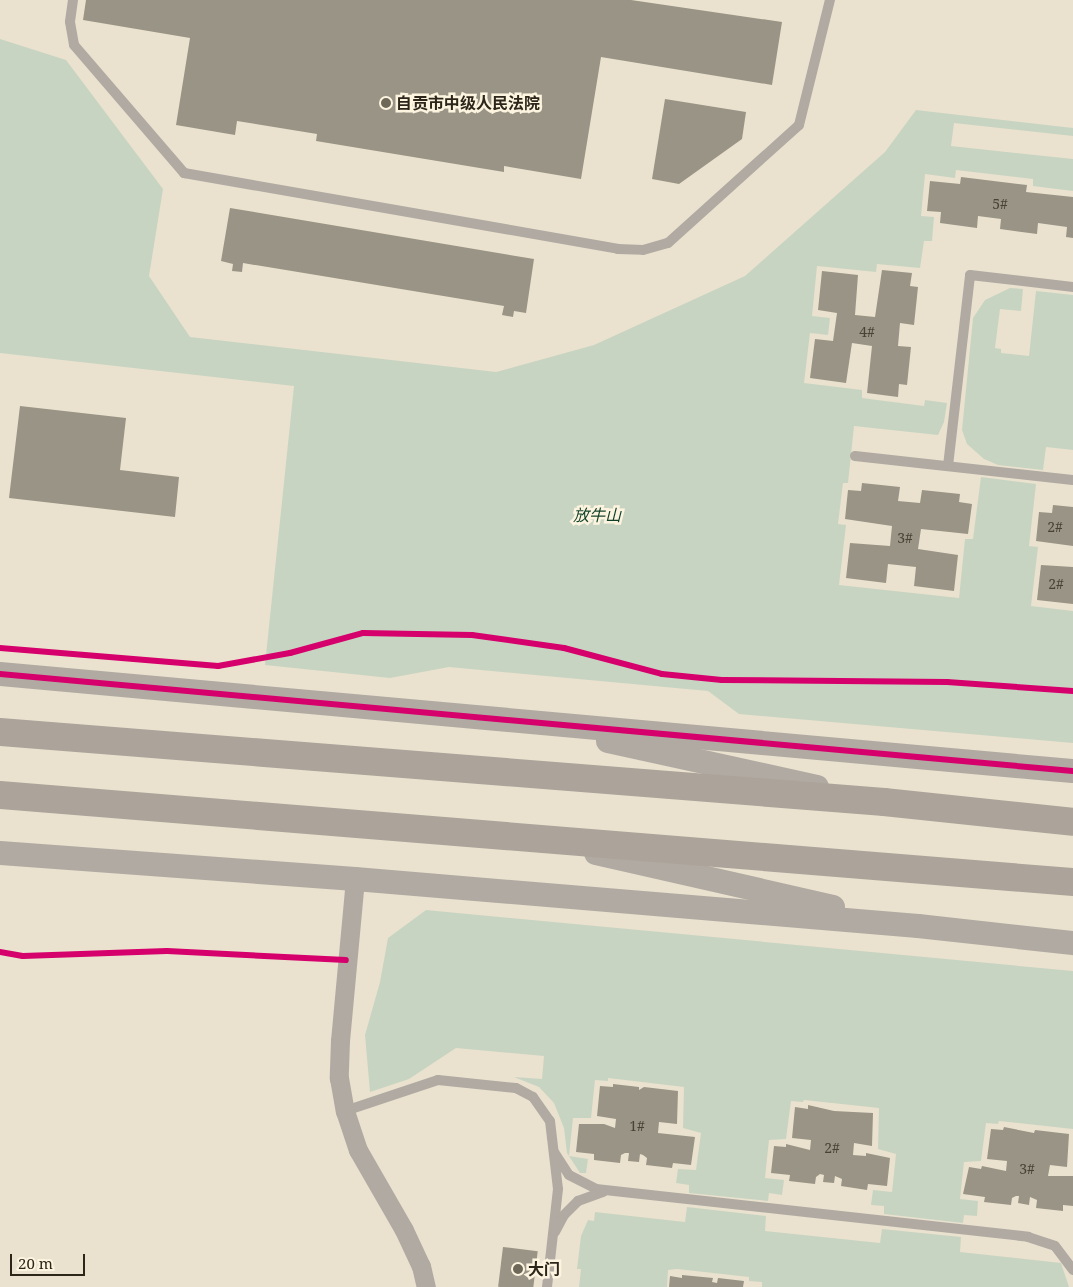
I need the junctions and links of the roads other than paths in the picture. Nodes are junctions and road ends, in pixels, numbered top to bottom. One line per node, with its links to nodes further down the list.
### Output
1 (73, 0): 2 (lane)
2 (830, 0)
3 (1073, 287): 5 (lane)
4 (855, 456): 5 (lane)
5 (948, 466): 6 (lane)
6 (1073, 480)
7 (0, 674): 8 (street)
8 (512, 720): 10 (street); 12 (street)
9 (0, 732): 12 (highway)
10 (1073, 770)
11 (0, 795): 14 (highway)
12 (884, 802): 13 (highway)
13 (1073, 822)
14 (518, 835): 17 (highway); 18 (street)
15 (0, 853): 16 (street)
16 (355, 879): 18 (street); 20 (street)
17 (1073, 882)
18 (918, 926): 19 (street)
19 (1073, 943)
20 (345, 1111): 21 (lane); 25 (street)
21 (554, 1152): 22 (lane); 23 (lane)
22 (614, 1192): 23 (lane); 24 (lane)
23 (553, 1238): 26 (lane)
24 (1073, 1270)
25 (426, 1287)
26 (547, 1287)

